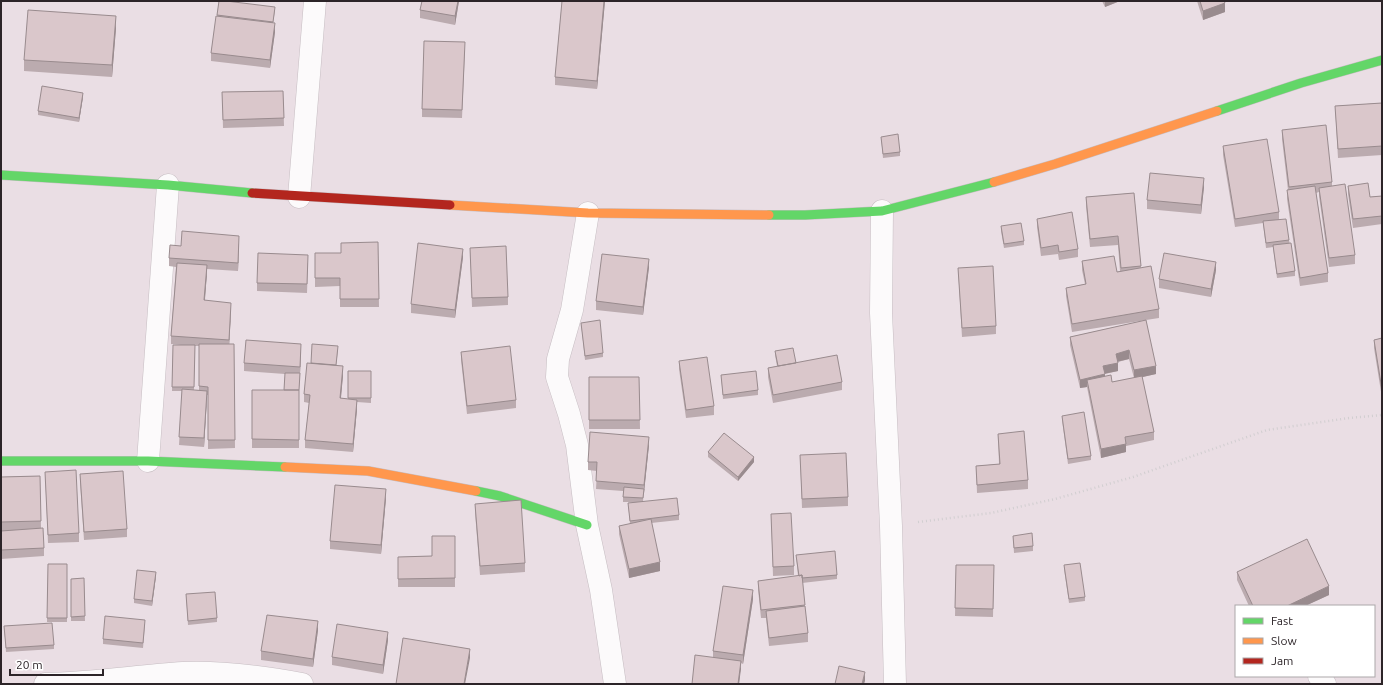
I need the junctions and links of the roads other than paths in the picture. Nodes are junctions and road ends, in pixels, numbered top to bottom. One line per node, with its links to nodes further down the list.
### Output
1 (315, 1): 5 (street)
2 (1382, 60): 6 (street)
3 (1, 175): 4 (street)
4 (168, 186): 5 (street); 9 (street)
5 (299, 198): 7 (street)
6 (882, 211): 7 (street); 14 (street)
7 (588, 213): 10 (street)
8 (1, 461): 9 (street)
9 (148, 462): 10 (street)
10 (587, 526): 13 (street)
11 (46, 684): 12 (street)
12 (302, 684)
13 (615, 684)
14 (895, 684)

